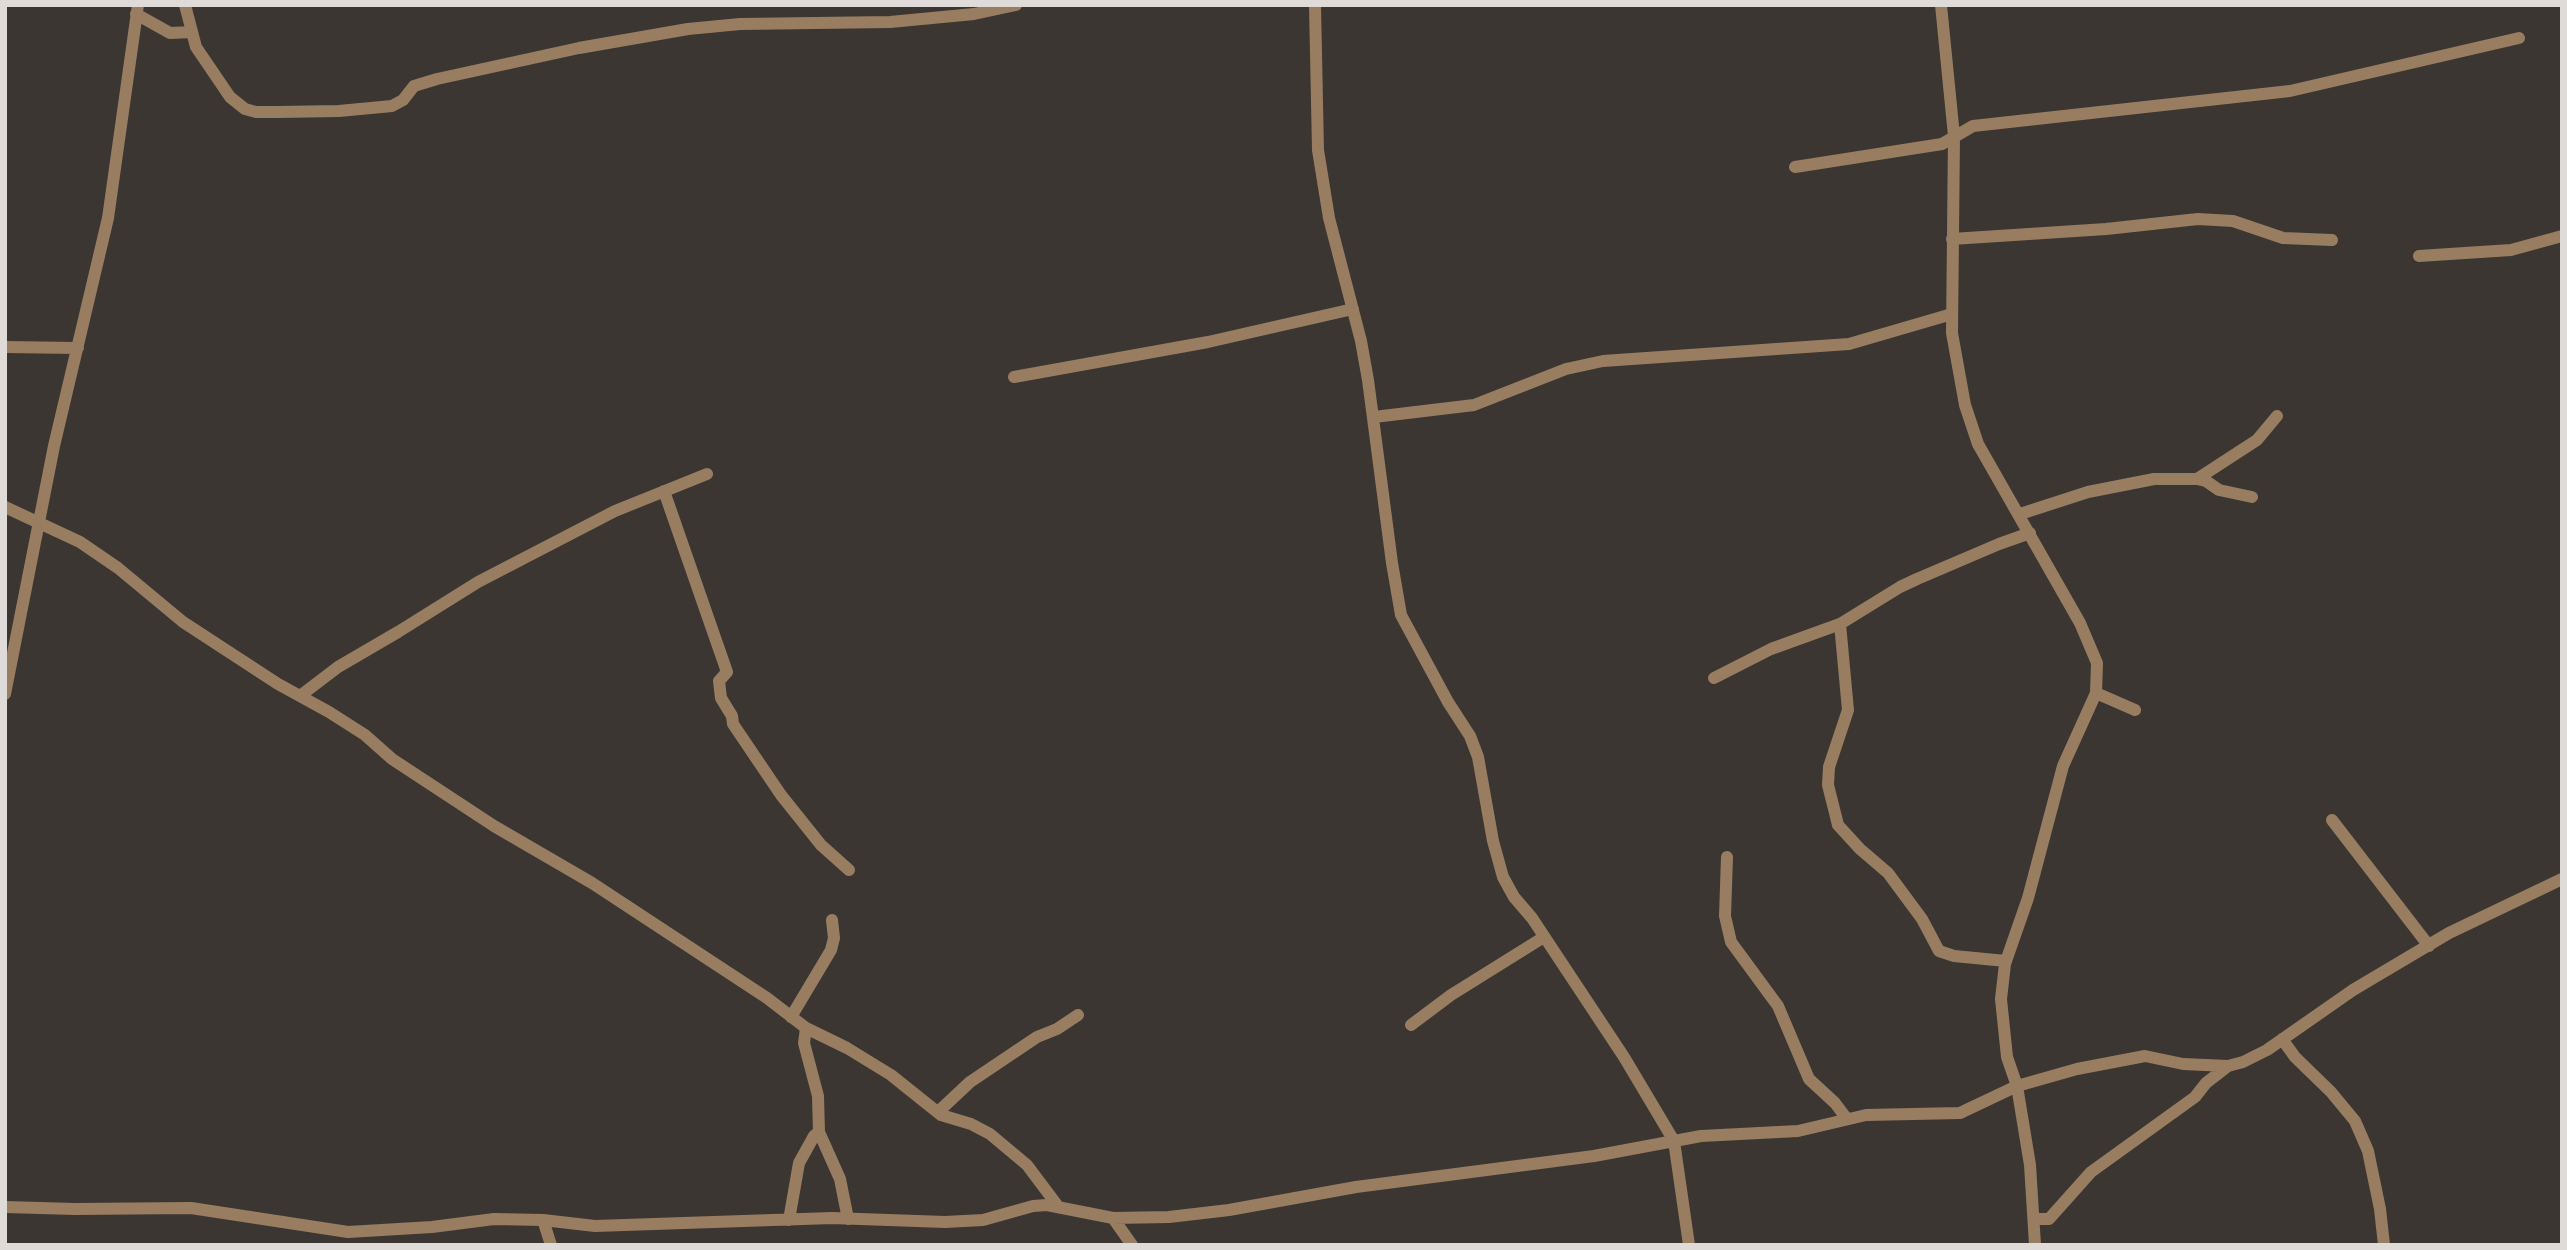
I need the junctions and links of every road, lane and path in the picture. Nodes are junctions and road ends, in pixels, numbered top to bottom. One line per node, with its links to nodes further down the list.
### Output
1 (185, 5): 6 (street)
2 (1016, 5): 6 (street)
3 (1314, 5): 14 (street)
4 (1941, 5): 8 (street)
5 (137, 10): 6 (street); 17 (street)
6 (192, 32)
7 (2519, 38): 8 (street)
8 (1954, 136): 9 (street); 11 (street)
9 (1795, 167)
10 (2562, 236): 13 (street)
11 (1952, 239): 12 (street); 15 (street)
12 (2332, 240)
13 (2419, 256)
14 (1353, 309): 18 (street); 20 (street)
15 (1952, 314): 20 (street); 26 (street)
16 (5, 347): 17 (street)
17 (78, 348): 27 (street)
18 (1014, 377)
19 (2277, 416): 22 (street)
20 (1374, 417): 40 (street)
21 (706, 474): 23 (street)
22 (2197, 479): 24 (street); 26 (street)
23 (664, 491): 33 (street); 37 (street)
24 (2252, 497)
25 (5, 507): 27 (street)
26 (2020, 514): 28 (street)
27 (38, 521): 31 (street); 33 (street)
28 (2030, 533): 29 (street); 32 (street)
29 (1840, 624): 30 (street); 42 (street)
30 (1714, 678)
31 (5, 694)
32 (2096, 694): 34 (street); 42 (street)
33 (300, 696): 44 (street)
34 (2135, 710)
35 (2332, 820): 41 (street)
36 (1727, 857): 51 (street)
37 (849, 870)
38 (2562, 878): 41 (street)
39 (832, 920): 44 (street)
40 (1544, 937): 45 (street); 53 (street)
41 (2428, 946): 47 (street)
42 (2006, 961): 49 (street)
43 (1078, 1015): 50 (street)
44 (791, 1017): 46 (street)
45 (1411, 1025)
46 (806, 1028): 50 (street); 52 (street)
47 (2282, 1039): 48 (street); 65 (street)
48 (2228, 1066): 49 (street); 58 (street)
49 (2017, 1086): 51 (street); 58 (street)
50 (937, 1112): 54 (street)
51 (1847, 1119): 53 (street)
52 (819, 1132): 57 (street); 60 (street)
53 (1674, 1141): 56 (street); 63 (street)
54 (1056, 1205): 56 (street); 57 (street)
55 (5, 1207): 59 (street)
56 (1113, 1218): 62 (street)
57 (848, 1219): 60 (street)
58 (2034, 1219): 64 (street)
59 (543, 1220): 60 (street); 61 (street)
60 (789, 1220)
61 (551, 1245)
62 (1132, 1245)
63 (1689, 1245)
64 (2035, 1245)
65 (2384, 1245)

